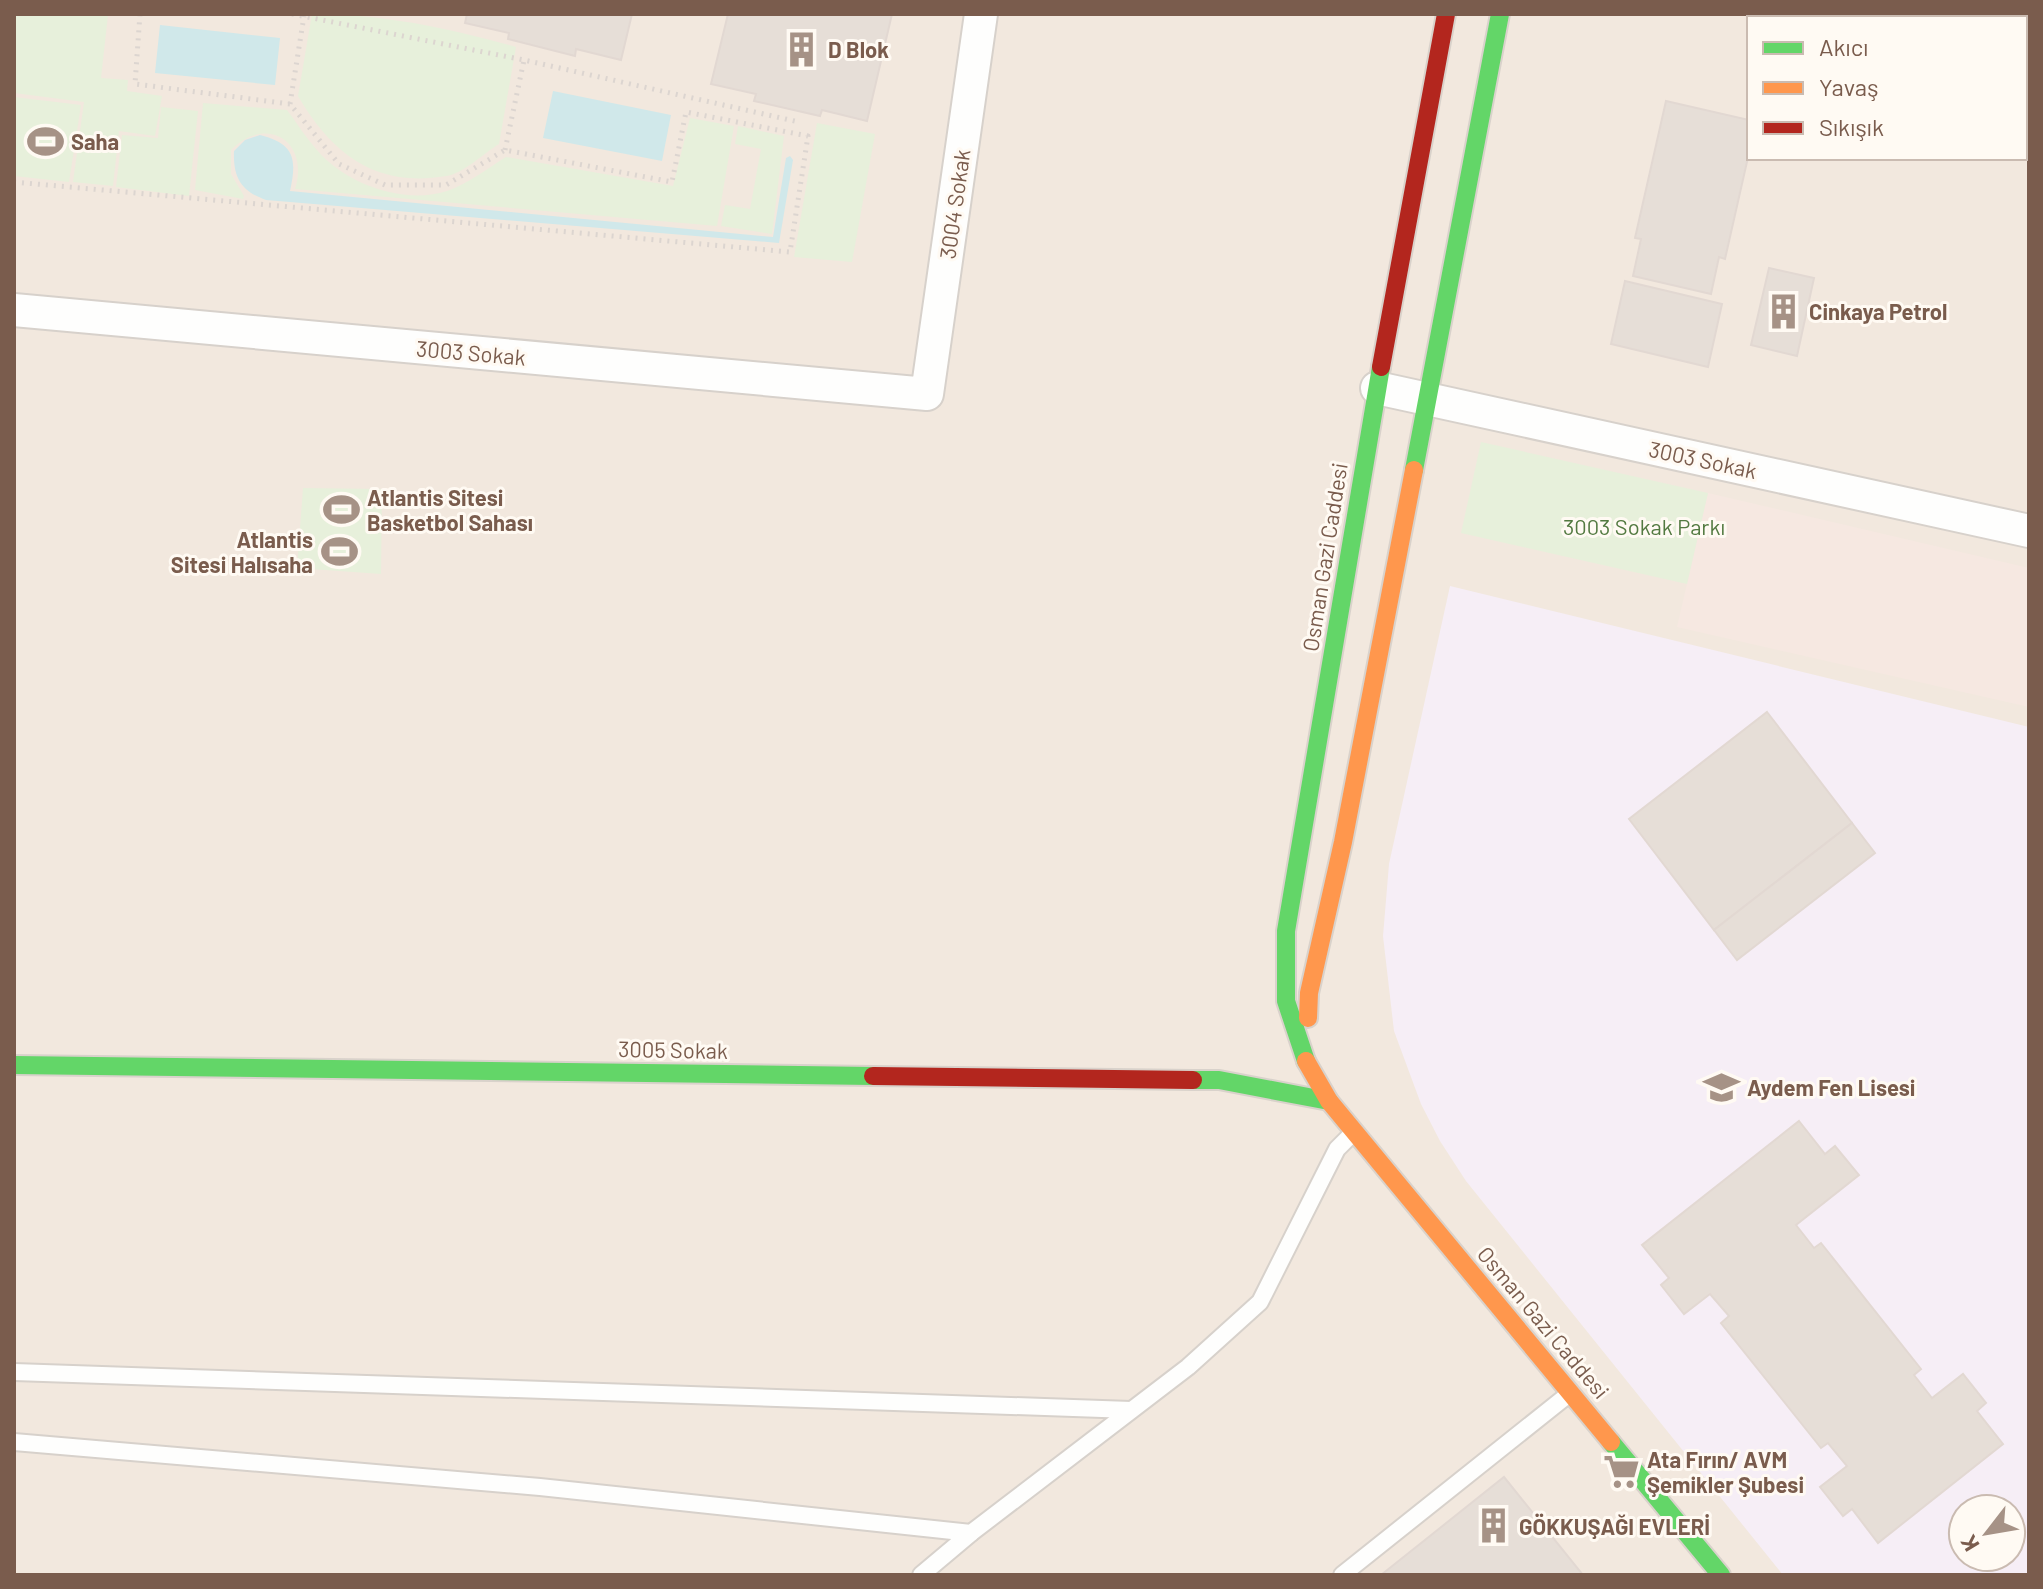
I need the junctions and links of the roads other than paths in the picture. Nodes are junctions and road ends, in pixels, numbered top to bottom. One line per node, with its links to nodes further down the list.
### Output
1 (981, 14): 6 (street, 3004 Sokak)
2 (1446, 14): 5 (street, Osman Gazi Caddesi)
3 (1500, 14): 7 (street, Osman Gazi Caddesi)
4 (14, 310): 6 (street, 3003 Sokak)
5 (1377, 388): 7 (street, 3003 Sokak); 10 (street, Osman Gazi Caddesi)
6 (927, 394)
7 (1428, 399): 8 (street, 3003 Sokak); 10 (street, Osman Gazi Caddesi)
8 (2029, 531)
9 (14, 1065): 10 (street, 3005 Sokak)
10 (1329, 1101): 11 (street, Osman Gazi Caddesi)
11 (1354, 1131): 13 (street, Osman Gazi Caddesi); 14 (lane)
12 (14, 1372): 14 (lane)
13 (1571, 1393): 18 (lane); 19 (street, Osman Gazi Caddesi)
14 (1131, 1410): 16 (lane)
15 (14, 1442): 16 (lane)
16 (971, 1533): 17 (lane)
17 (921, 1575)
18 (1342, 1575)
19 (1721, 1575)

